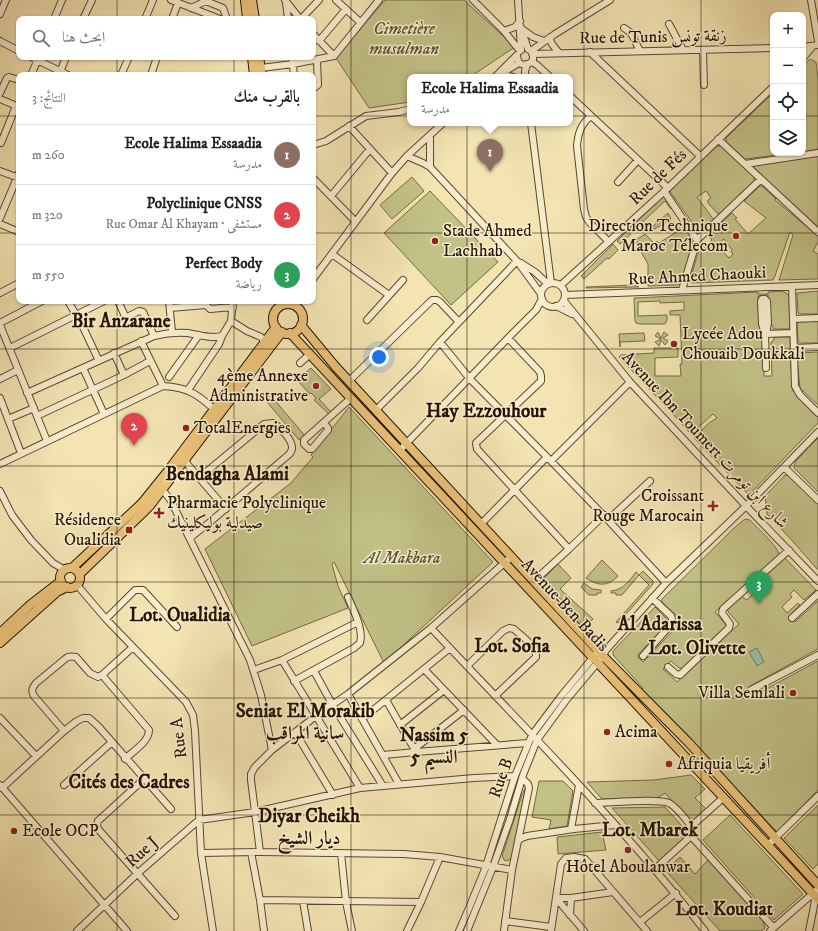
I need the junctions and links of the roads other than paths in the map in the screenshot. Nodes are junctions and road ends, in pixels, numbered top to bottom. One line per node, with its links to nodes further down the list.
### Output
1 (6, 0): 20 (street)
2 (62, 0): 21 (street)
3 (92, 0): 22 (street)
4 (153, 0): 23 (street)
5 (245, 0): 27 (main road)
6 (252, 0): 28 (main road)
7 (319, 0): 31 (street)
8 (336, 0): 18 (street)
9 (347, 0): 18 (street)
10 (379, 0): 32 (street)
11 (473, 0): 36 (street)
12 (518, 0): 34 (street)
13 (610, 0): 38 (street)
14 (811, 0): 41 (street)
15 (175, 1): 19 (street); 24 (street)
16 (206, 1): 19 (street); 26 (street)
17 (286, 1): 29 (street); 30 (street)
18 (344, 7): 32 (street); 40 (street)
19 (191, 8): 25 (street)
20 (0, 14)
21 (55, 16)
22 (84, 16)
23 (146, 16)
24 (172, 16)
25 (212, 16)
26 (225, 16)
27 (247, 16)
28 (255, 16)
29 (288, 16)
30 (298, 16)
31 (304, 16)
32 (361, 23): 52 (street)
33 (669, 24): 45 (street)
34 (521, 25): 36 (street); 38 (street); 47 (street); 62 (street)
35 (624, 28): 48 (street)
36 (504, 30): 62 (street)
37 (316, 38): 40 (street)
38 (547, 40): 47 (street); 50 (street)
39 (0, 41): 44 (street)
40 (319, 41): 52 (street)
41 (818, 41)
42 (815, 46): 51 (street)
43 (770, 48): 46 (street, Rue de Tunis زنقة تونس)
44 (16, 49)
45 (683, 50): 46 (street, Rue de Tunis زنقة تونس); 48 (street, Rue de Tunis زنقة تونس)
46 (703, 50): 75 (street)
47 (530, 51): 50 (street, Rue de Tunis زنقة تونس); 62 (street, Rue de Tunis زنقة تونس); 62 (street)
48 (640, 51): 49 (street, Rue de Tunis زنقة تونس)
49 (590, 52): 50 (street, Rue de Tunis زنقة تونس); 97 (street)
50 (559, 53)
51 (806, 55)
52 (334, 56): 61 (street)
53 (38, 60): 65 (street)
54 (40, 60): 66 (street)
55 (65, 60): 67 (street)
56 (127, 60): 68 (street)
57 (156, 60): 69 (street)
58 (252, 60): 70 (main road)
59 (259, 60): 64 (main road)
60 (292, 60): 63 (street)
61 (317, 60): 63 (street); 76 (street)
62 (523, 62): 72 (street); 73 (street)
63 (293, 64): 64 (street); 71 (street)
64 (261, 71)
65 (32, 72)
66 (58, 72)
67 (59, 72)
68 (122, 72)
69 (152, 72)
70 (254, 72)
71 (294, 72)
72 (501, 74)
73 (547, 74)
74 (16, 79): 78 (street)
75 (704, 85)
76 (316, 87)
77 (770, 90): 91 (street, Rue de Fés)
78 (0, 93)
79 (0, 99): 81 (street)
80 (573, 99): 84 (street)
81 (16, 107)
82 (16, 109): 89 (street)
83 (407, 110): 86 (street)
84 (591, 116): 98 (street); 116 (street)
85 (0, 124): 89 (street)
86 (349, 126): 93 (street); 94 (street)
87 (440, 126): 90 (street)
88 (531, 126): 124 (street)
89 (7, 127): 92 (street)
90 (430, 136): 96 (street); 100 (street)
91 (718, 139): 97 (street, Rue de Fés); 99 (street)
92 (1, 143)
93 (316, 145)
94 (370, 149): 102 (street); 109 (street)
95 (818, 153): 99 (street)
96 (407, 156): 100 (street, Avenue Ibn Toumert شارع ابن تومرت); 102 (street)
97 (700, 156): 108 (street, Rue de Fés)
98 (638, 160): 107 (street); 108 (street)
99 (745, 164): 104 (street)
100 (430, 167): 118 (street, Avenue Ibn Toumert شارع ابن تومرت)
101 (0, 171): 103 (street)
102 (392, 173): 111 (street)
103 (16, 175)
104 (760, 180): 114 (street); 115 (street)
105 (16, 181): 110 (street)
106 (316, 181): 109 (street)
107 (618, 182)
108 (666, 189): 115 (street); 116 (street, Rue de Fés)
109 (331, 196): 111 (street)
110 (0, 218)
111 (355, 221): 117 (street)
112 (0, 224): 113 (street)
113 (16, 231)
114 (818, 232)
115 (697, 240): 125 (street)
116 (609, 242): 124 (street, Rue de Fés)
117 (332, 254): 119 (street); 127 (street)
118 (517, 261): 124 (street, Avenue Ibn Toumert شارع ابن تومرت); 128 (street, Avenue Ibn Toumert شارع ابن تومرت); 149 (street)
119 (316, 275)
120 (403, 280): 127 (street)
121 (16, 285): 126 (street)
122 (818, 285): 123 (street, Rue Ahmed Chaouki)
123 (792, 286): 125 (street, Rue Ahmed Chaouki); 146 (street)
124 (558, 289): 125 (street, Rue Ahmed Chaouki); 128 (street); 140 (street); 144 (street, Avenue Ibn Toumert شارع ابن تومرت)
125 (682, 290)
126 (0, 293)
127 (389, 295): 147 (street)
128 (542, 296): 139 (street, Avenue Ibn Toumert شارع ابن تومرت); 142 (street)
129 (37, 304): 150 (street)
130 (70, 304): 143 (street)
131 (98, 304): 143 (street)
132 (119, 304): 156 (street)
133 (169, 304): 141 (street)
134 (199, 304): 141 (street)
135 (207, 304): 136 (street)
136 (233, 304): 148 (street)
137 (295, 304): 151 (main road)
138 (277, 305): 152 (main road)
139 (547, 305): 140 (street); 142 (street)
140 (556, 306): 144 (street, Avenue Ibn Toumert شارع ابن تومرت)
141 (170, 308): 153 (street)
142 (536, 310): 158 (street)
143 (76, 315): 164 (street); 169 (street)
144 (574, 315): 181 (street, Avenue Ibn Toumert شارع ابن تومرت)
145 (818, 318): 146 (street)
146 (793, 319): 154 (street)
147 (367, 320)
148 (231, 322): 157 (street); 161 (street)
149 (459, 322): 162 (street); 180 (street)
150 (0, 324): 159 (street)
151 (301, 325): 152 (main road); 168 (main road, Avenue Ben Badis)
152 (283, 331): 161 (main road); 167 (main road, Avenue Ben Badis); 191 (main road)
153 (172, 332): 155 (street); 156 (street)
154 (793, 333): 165 (street); 174 (street)
155 (199, 335): 157 (street); 177 (street)
156 (154, 336): 160 (street)
157 (222, 336): 183 (street)
158 (508, 338): 179 (street); 194 (street)
159 (3, 340): 164 (street)
160 (141, 341): 166 (street); 170 (street)
161 (265, 342): 191 (main road)
162 (440, 342): 179 (street); 190 (street)
163 (818, 347): 165 (street)
164 (10, 348): 175 (street)
165 (794, 348): 192 (street)
166 (114, 353): 169 (street); 176 (street)
167 (310, 354): 171 (street); 172 (main road, Avenue Ben Badis)
168 (327, 358): 172 (main road); 180 (main road, Avenue Ben Badis)
169 (99, 361): 173 (street)
170 (150, 361): 176 (street); 182 (street)
171 (300, 364)
172 (319, 364): 187 (main road, Avenue Ben Badis)
173 (83, 368): 184 (street); 185 (street)
174 (766, 368)
175 (18, 370): 178 (street); 185 (street)
176 (124, 375): 184 (street)
177 (169, 377)
178 (0, 379)
179 (470, 379): 194 (street); 200 (street)
180 (349, 381): 190 (main road, Avenue Ben Badis)
181 (630, 382): 204 (street); 214 (street, Avenue Ibn Toumert شارع ابن تومرت)
182 (163, 386): 183 (street); 193 (street)
183 (188, 390): 191 (street)
184 (92, 391): 193 (street); 195 (street)
185 (27, 393): 188 (street)
186 (0, 398): 189 (street)
187 (351, 398): 197 (street); 201 (main road, Avenue Ben Badis)
188 (34, 408): 195 (street); 196 (street)
189 (2, 410): 196 (street)
190 (376, 410): 200 (main road, Avenue Ben Badis)
191 (217, 412): 202 (main road); 205 (main road)
192 (818, 413)
193 (104, 414): 199 (street)
194 (507, 415): 204 (street); 211 (street)
195 (37, 416): 199 (street)
196 (8, 419): 203 (street)
197 (324, 423)
198 (818, 432): 207 (street)
199 (47, 441): 203 (street)
200 (406, 443): 201 (street); 217 (main road, Avenue Ben Badis)
201 (400, 450): 222 (main road, Avenue Ben Badis)
202 (182, 451): 205 (street); 210 (main road)
203 (21, 453): 206 (street)
204 (549, 459): 211 (street); 216 (street)
205 (185, 460): 208 (street); 210 (main road)
206 (0, 464)
207 (784, 467): 213 (street); 214 (street)
208 (200, 477): 215 (street); 215 (street)
209 (650, 481): 216 (street)
210 (160, 486): 218 (street); 223 (main road); 224 (main road)
211 (514, 489): 217 (street); 219 (street)
212 (0, 491): 223 (street)
213 (818, 500)
214 (746, 506): 220 (street, Avenue Ibn Toumert شارع ابن تومرت); 227 (street)
215 (226, 509): 218 (street)
216 (606, 517): 219 (street); 227 (street)
217 (481, 524): 221 (main road, Avenue Ben Badis)
218 (190, 538): 249 (street)
219 (569, 549): 225 (street)
220 (789, 550): 226 (street, Avenue Ibn Toumert شارع ابن تومرت); 247 (street)
221 (511, 557): 222 (street); 225 (main road, Avenue Ben Badis)
222 (504, 562): 237 (street); 242 (main road, Avenue Ben Badis)
223 (69, 569): 224 (main road); 228 (main road)
224 (80, 574): 229 (main road)
225 (534, 581): 242 (main road, Avenue Ben Badis)
226 (818, 581)
227 (666, 583): 232 (street)
228 (64, 584): 229 (main road); 238 (main road); 239 (main road)
229 (77, 585): 234 (street, Rue A)
230 (818, 594): 233 (street)
231 (348, 597): 235 (street)
232 (652, 598): 242 (street); 244 (street)
233 (792, 618)
234 (106, 619): 236 (street); 240 (street, Rue A)
235 (358, 622): 245 (street); 250 (street)
236 (177, 628)
237 (430, 628): 241 (street); 255 (street)
238 (0, 633)
239 (0, 643)
240 (133, 647): 251 (street); 291 (street, Rue A)
241 (450, 648): 246 (street); 248 (street)
242 (600, 655): 266 (street, Rue B); 267 (street, Rue B); 287 (main road, Avenue Ben Badis); 296 (main road, Avenue Ben Badis)
243 (818, 655): 254 (street)
244 (643, 656)
245 (282, 660): 249 (street); 252 (street)
246 (467, 666): 256 (street); 256 (street)
247 (668, 667)
248 (424, 669): 253 (street); 257 (street)
249 (254, 670): 271 (street)
250 (314, 671): 252 (street); 258 (street)
251 (102, 675): 264 (street); 275 (street)
252 (294, 681): 260 (street)
253 (444, 690): 259 (street); 263 (street)
254 (751, 690)
255 (348, 694): 258 (street); 262 (street)
256 (495, 696): 266 (street)
257 (386, 700): 262 (street); 263 (street)
258 (332, 704): 260 (street); 281 (street)
259 (464, 710): 270 (street); 272 (street)
260 (316, 716): 265 (street); 284 (street)
261 (0, 718): 274 (street)
262 (362, 719): 273 (street)
263 (400, 725): 272 (street)
264 (64, 731): 268 (street); 274 (street)
265 (295, 732): 271 (street); 285 (street)
266 (532, 735): 267 (street); 269 (street, Rue B)
267 (537, 740): 277 (street, Rue B); 282 (street)
268 (112, 742): 275 (street); 280 (street)
269 (528, 744): 270 (street); 276 (street, Rue B)
270 (497, 745): 272 (street)
271 (272, 750): 290 (street)
272 (415, 750): 273 (street)
273 (383, 755): 279 (street)
274 (36, 756): 283 (street)
275 (125, 758): 278 (street)
276 (515, 776): 279 (street); 304 (street, Rue B)
277 (522, 778): 297 (street); 305 (street, Rue B)
278 (144, 779): 289 (street); 308 (street)
279 (399, 784): 281 (street)
280 (64, 785)
281 (383, 786): 284 (street)
282 (579, 786): 288 (street); 294 (street)
283 (1, 787): 319 (street)
284 (360, 788): 285 (street)
285 (333, 795): 290 (street)
286 (818, 796): 296 (street)
287 (724, 797): 293 (street); 298 (main road, Avenue Ben Badis)
288 (595, 803): 292 (street); 293 (street)
289 (171, 809)
290 (255, 812): 291 (street); 300 (street)
291 (198, 820): 301 (street, Rue A); 308 (street, Rue J)
292 (615, 825): 294 (street); 306 (street)
293 (692, 827): 295 (street)
294 (571, 829): 297 (street)
295 (691, 836): 306 (street); 325 (street)
296 (776, 838): 298 (street); 309 (main road, Avenue Ben Badis)
297 (519, 840): 307 (street)
298 (768, 845): 312 (main road, Avenue Ben Badis)
299 (251, 852): 300 (street); 301 (street); 315 (street)
300 (260, 852): 302 (street)
301 (201, 853): 328 (street, Rue A)
302 (341, 853): 303 (street); 317 (street)
303 (440, 857): 304 (street); 318 (street)
304 (486, 865): 305 (street); 333 (street, Rue B)
305 (493, 867): 307 (street); 334 (street, Rue B)
306 (656, 869): 311 (street)
307 (512, 870): 322 (street)
308 (138, 873): 319 (street, Rue J); 321 (street)
309 (818, 885)
310 (613, 892): 313 (street); 314 (street); 323 (street)
311 (676, 893): 323 (street); 338 (street)
312 (816, 894): 325 (street); 339 (street)
313 (556, 898): 314 (street); 320 (street); 324 (street)
314 (571, 898): 320 (street)
315 (260, 900): 316 (street); 329 (street)
316 (304, 901): 317 (street); 330 (street)
317 (346, 902): 318 (street); 331 (street)
318 (421, 902): 332 (street)
319 (104, 906): 326 (street, Rue J); 327 (street)
320 (570, 915): 336 (street)
321 (175, 916)
322 (505, 921): 324 (street); 335 (street)
323 (640, 922): 337 (street)
324 (551, 929)
325 (772, 929)
326 (77, 931)
327 (127, 931)
328 (213, 931)
329 (264, 931)
330 (308, 931)
331 (352, 931)
332 (407, 931)
333 (459, 931)
334 (467, 931)
335 (504, 931)
336 (584, 931)
337 (647, 931)
338 (706, 931)
339 (809, 931)

